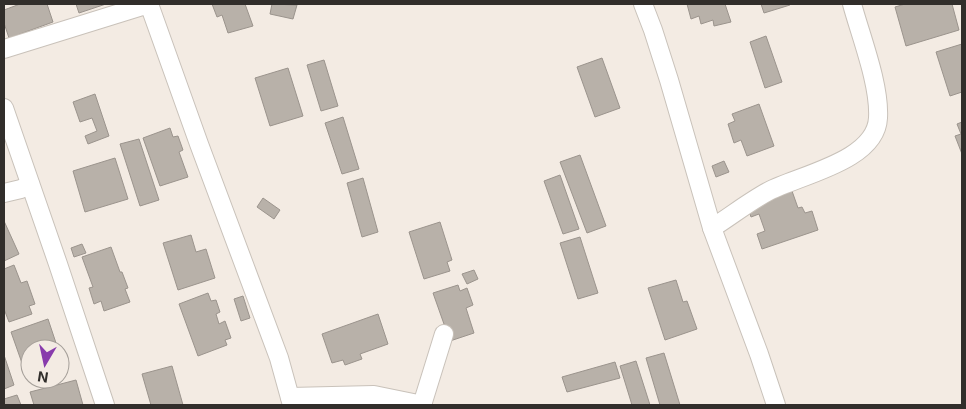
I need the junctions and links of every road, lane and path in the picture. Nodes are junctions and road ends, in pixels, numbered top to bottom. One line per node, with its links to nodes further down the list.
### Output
1 (643, 4): 7 (street)
2 (852, 4): 7 (street)
3 (4, 49): 9 (street)
4 (4, 108): 5 (street)
5 (30, 184): 6 (street); 10 (street)
6 (4, 193)
7 (712, 228): 12 (street)
8 (444, 334): 11 (street)
9 (291, 401): 11 (street)
10 (105, 405)
11 (423, 405)
12 (776, 405)

